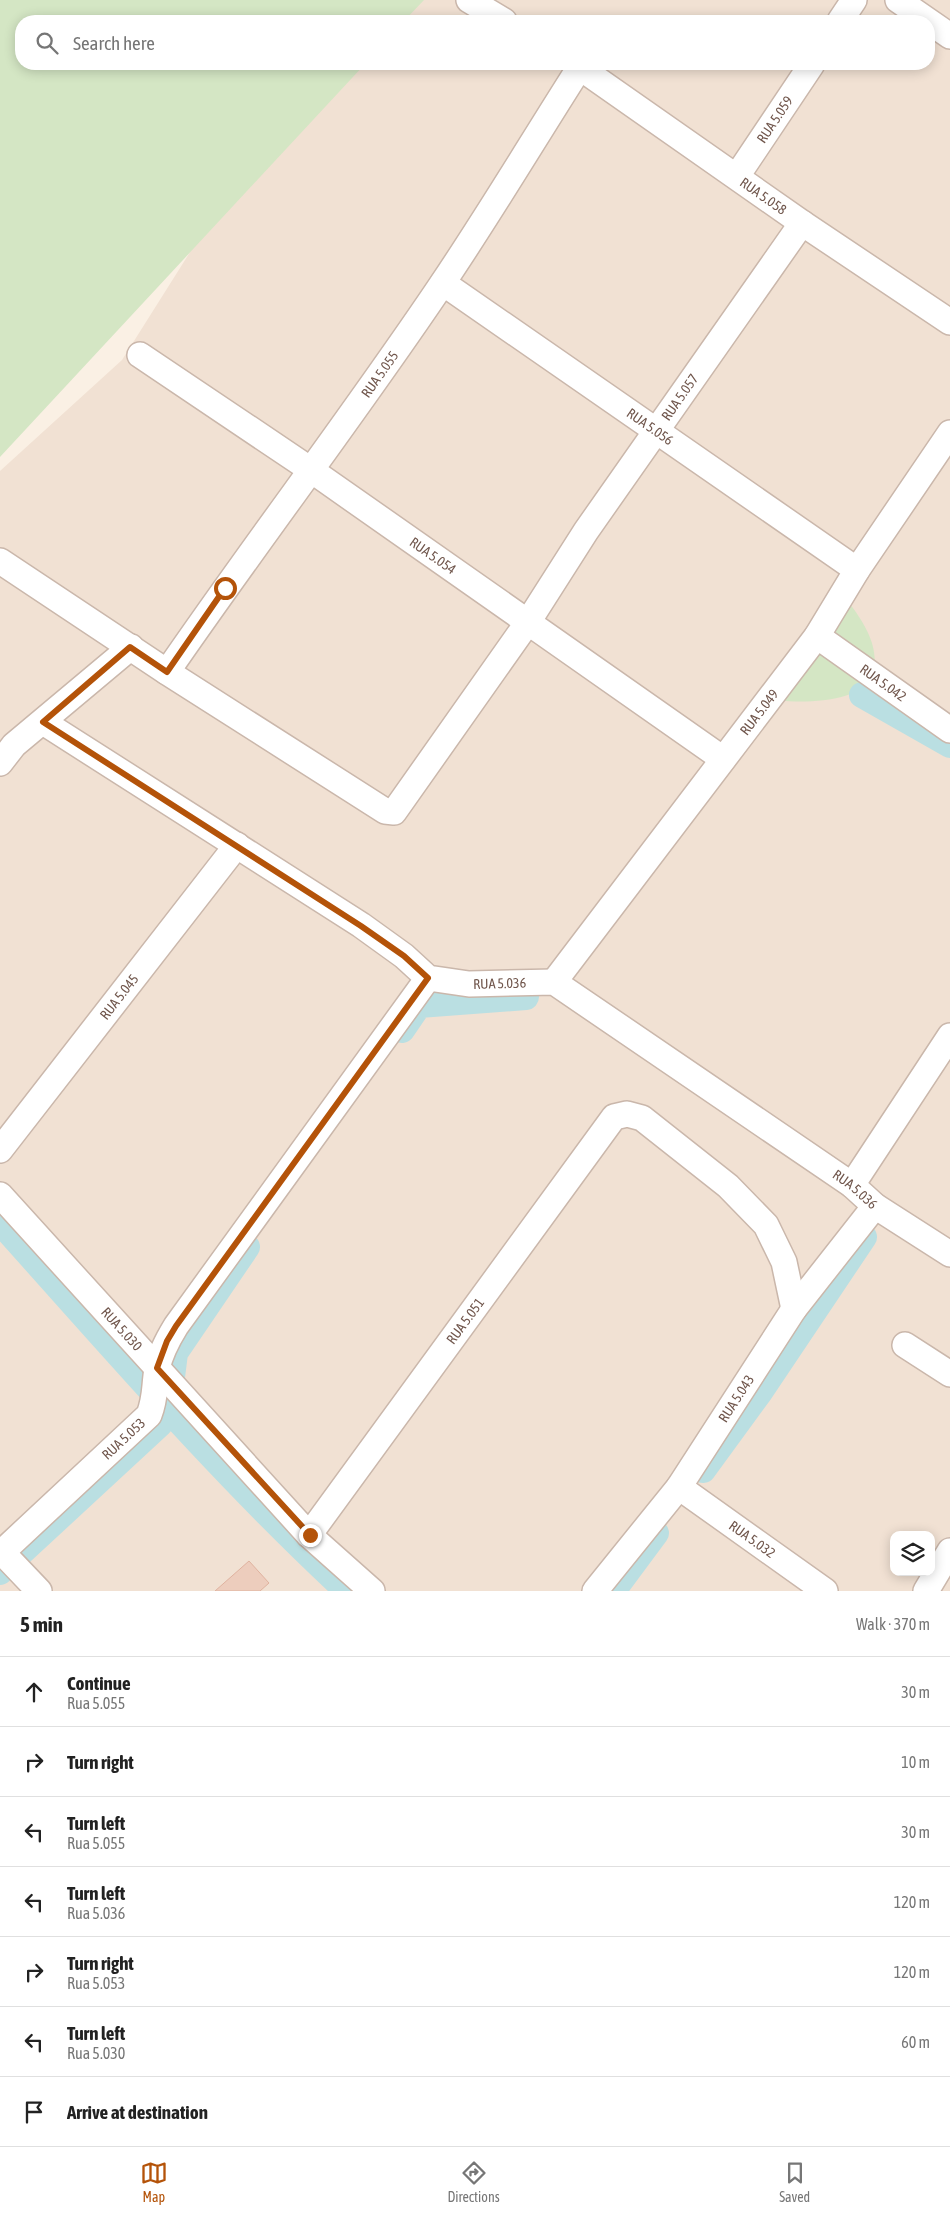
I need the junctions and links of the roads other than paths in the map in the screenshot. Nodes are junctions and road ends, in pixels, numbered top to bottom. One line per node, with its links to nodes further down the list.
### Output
1 (469, 0): 4 (street)
2 (854, 0): 5 (street)
3 (898, 0): 6 (street)
4 (494, 15)
5 (844, 15)
6 (920, 15)
7 (935, 26): 8 (street)
8 (950, 36)
9 (574, 70): 14 (street, RUA 5.055)
10 (584, 70): 12 (street, RUA 5.058)
11 (808, 70): 12 (street, RUA 5.059)
12 (737, 176): 13 (street, RUA 5.058)
13 (802, 223): 15 (street, RUA 5.058); 17 (street, RUA 5.057)
14 (443, 283): 17 (street, RUA 5.056); 19 (street, RUA 5.055)
15 (950, 322)
16 (140, 355): 19 (street, RUA 5.054)
17 (657, 433): 21 (street, RUA 5.056); 22 (street, RUA 5.057)
18 (950, 434): 21 (street, RUA 5.049)
19 (311, 470): 22 (street, RUA 5.054); 25 (street, RUA 5.055)
20 (0, 561): 24 (street)
21 (857, 570): 23 (street, RUA 5.049)
22 (528, 622): 25 (street, RUA 5.057); 29 (street, RUA 5.054)
23 (817, 636): 27 (street, RUA 5.042); 29 (street, RUA 5.049)
24 (130, 647): 25 (street); 26 (street)
25 (167, 672)
26 (43, 722): 28 (street); 30 (street)
27 (950, 730)
28 (5, 748)
29 (723, 760): 32 (street, RUA 5.049)
30 (237, 845): 31 (street); 34 (street, RUA 5.045)
31 (428, 978): 32 (street, RUA 5.036); 41 (street, RUA 5.053)
32 (554, 982): 35 (street, RUA 5.036)
33 (950, 1036): 35 (street)
34 (0, 1150)
35 (852, 1185): 37 (street, RUA 5.036)
36 (0, 1195): 41 (street, RUA 5.030)
37 (876, 1206): 38 (street, RUA 5.036); 39 (street, RUA 5.043)
38 (950, 1254)
39 (794, 1309): 43 (street, RUA 5.043); 44 (street, RUA 5.051)
40 (905, 1345): 42 (street)
41 (157, 1368): 44 (street, RUA 5.030); 46 (street, RUA 5.053)
42 (950, 1374)
43 (679, 1487): 49 (street, RUA 5.043); 50 (street, RUA 5.032)
44 (310, 1535): 48 (street, RUA 5.030)
45 (950, 1551): 51 (street)
46 (1, 1552): 47 (street)
47 (39, 1591)
48 (372, 1591)
49 (595, 1591)
50 (825, 1591)
51 (926, 1591)

